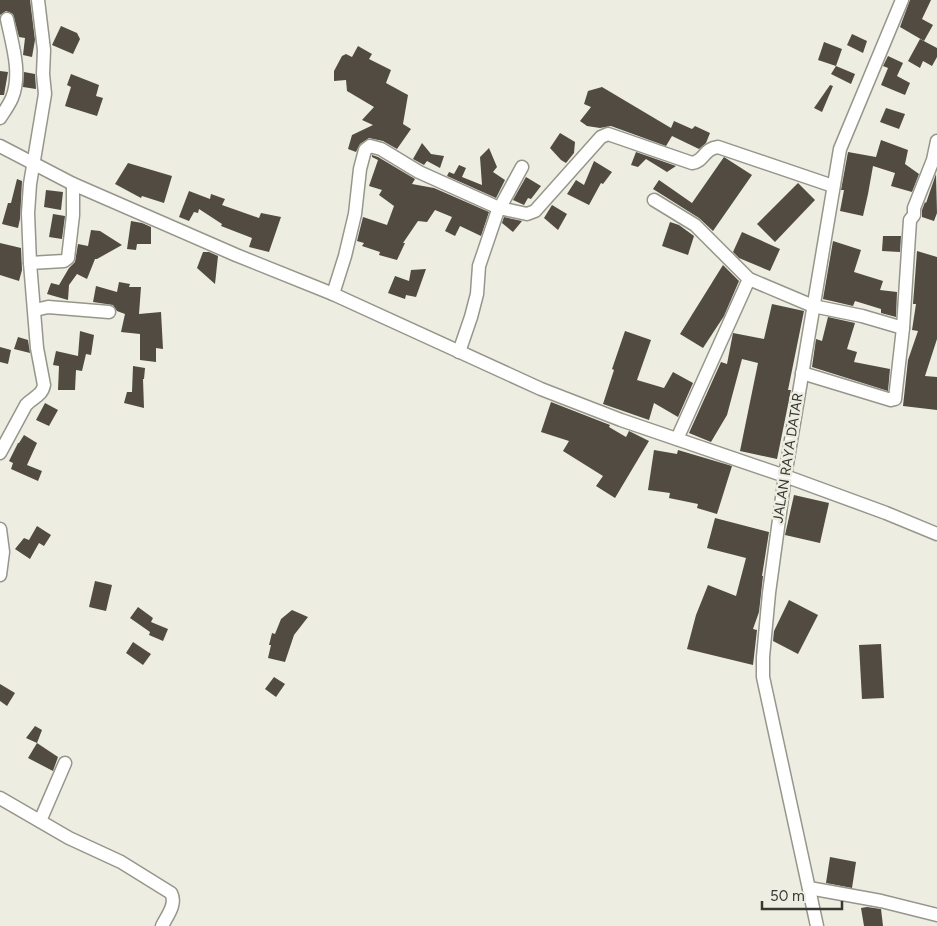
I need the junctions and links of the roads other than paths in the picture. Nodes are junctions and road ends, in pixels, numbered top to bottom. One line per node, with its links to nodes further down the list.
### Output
1 (38, 0): 7 (street)
2 (902, 0): 10 (street, JALAN RAYA DATAR)
3 (7, 19): 4 (street)
4 (0, 118)
5 (937, 141): 19 (street)
6 (0, 146): 7 (street)
7 (34, 164): 9 (street); 13 (street)
8 (522, 167): 12 (street)
9 (73, 184): 13 (street); 15 (street)
10 (833, 186): 12 (street); 16 (street, JALAN RAYA DATAR)
11 (654, 200): 14 (street)
12 (499, 208): 15 (street); 20 (street)
13 (30, 263): 17 (street)
14 (749, 279): 16 (street); 22 (street)
15 (333, 294): 20 (street)
16 (813, 306): 19 (street); 21 (street, JALAN RAYA DATAR)
17 (34, 310): 18 (street); 23 (street)
18 (109, 312)
19 (903, 328): 21 (street)
20 (459, 352): 22 (street)
21 (802, 373): 24 (street, JALAN RAYA DATAR)
22 (677, 439): 24 (street)
23 (0, 453)
24 (785, 476): 26 (street); 31 (street, JALAN RAYA DATAR)
25 (0, 529): 27 (street)
26 (937, 534)
27 (0, 575)
28 (65, 763): 30 (street)
29 (0, 798): 30 (street)
30 (40, 821): 33 (street)
31 (809, 888): 32 (street); 34 (street, JALAN RAYA DATAR)
32 (937, 915)
33 (162, 926)
34 (817, 926)

